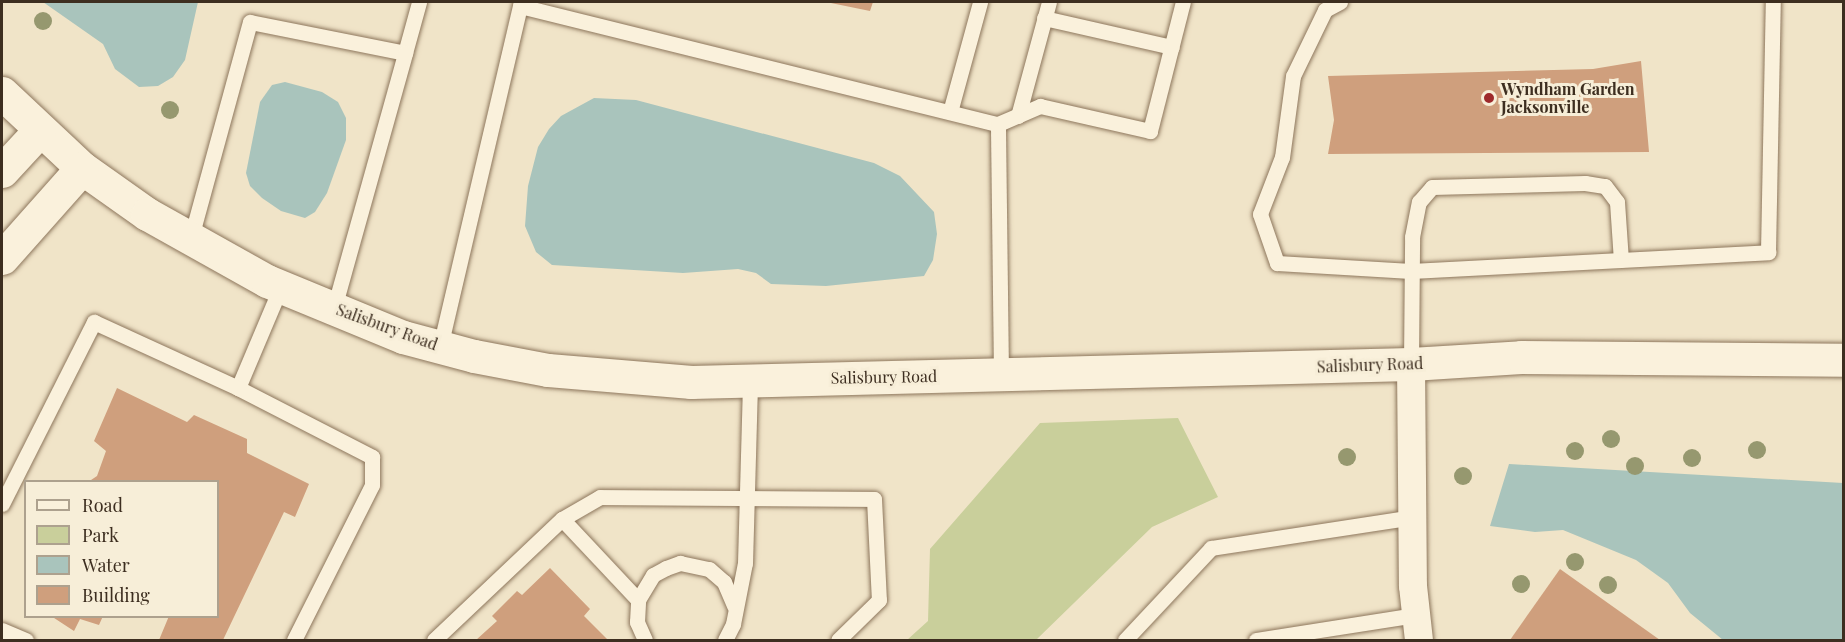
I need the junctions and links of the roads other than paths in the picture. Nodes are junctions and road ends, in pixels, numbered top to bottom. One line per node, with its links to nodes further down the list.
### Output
1 (419, 2): 10 (lane)
2 (980, 2): 12 (lane)
3 (1049, 2): 8 (lane)
4 (1183, 2): 9 (lane)
5 (1340, 2): 21 (lane)
6 (1773, 2): 20 (lane)
7 (521, 4): 12 (lane); 24 (lane)
8 (1044, 18): 9 (lane); 13 (lane)
9 (1172, 47): 13 (lane)
10 (405, 53): 18 (lane); 23 (lane)
11 (2, 93): 15 (street, Salisbury Road)
12 (950, 112): 14 (lane)
13 (1018, 116): 14 (lane)
14 (998, 124): 27 (lane)
15 (39, 131): 16 (street, Salisbury Road); 17 (street)
16 (82, 168): 18 (street, Salisbury Road); 19 (street)
17 (2, 171)
18 (190, 241): 22 (street, Salisbury Road)
19 (2, 258)
20 (1621, 260): 21 (lane); 21 (lane)
21 (1411, 271): 26 (lane)
22 (281, 286): 23 (street, Salisbury Road); 29 (lane)
23 (334, 308): 24 (street, Salisbury Road)
24 (440, 347): 28 (street, Salisbury Road)
25 (1844, 360): 26 (street, Salisbury Road)
26 (1411, 364): 27 (street, Salisbury Road); 32 (street)
27 (1001, 374): 28 (street, Salisbury Road)
28 (750, 381): 30 (lane)
29 (238, 388): 31 (lane); 39 (lane)
30 (746, 500): 33 (lane); 35 (lane); 43 (lane)
31 (2, 504)
32 (1413, 517): 36 (street); 44 (lane)
33 (562, 519): 34 (lane); 40 (lane)
34 (638, 600): 35 (lane); 41 (lane)
35 (734, 607): 42 (lane)
36 (1418, 628): 45 (lane)
37 (2, 630): 38 (lane)
38 (26, 640)
39 (294, 640)
40 (434, 640)
41 (645, 640)
42 (725, 640)
43 (838, 640)
44 (1125, 640)
45 (1256, 640)

